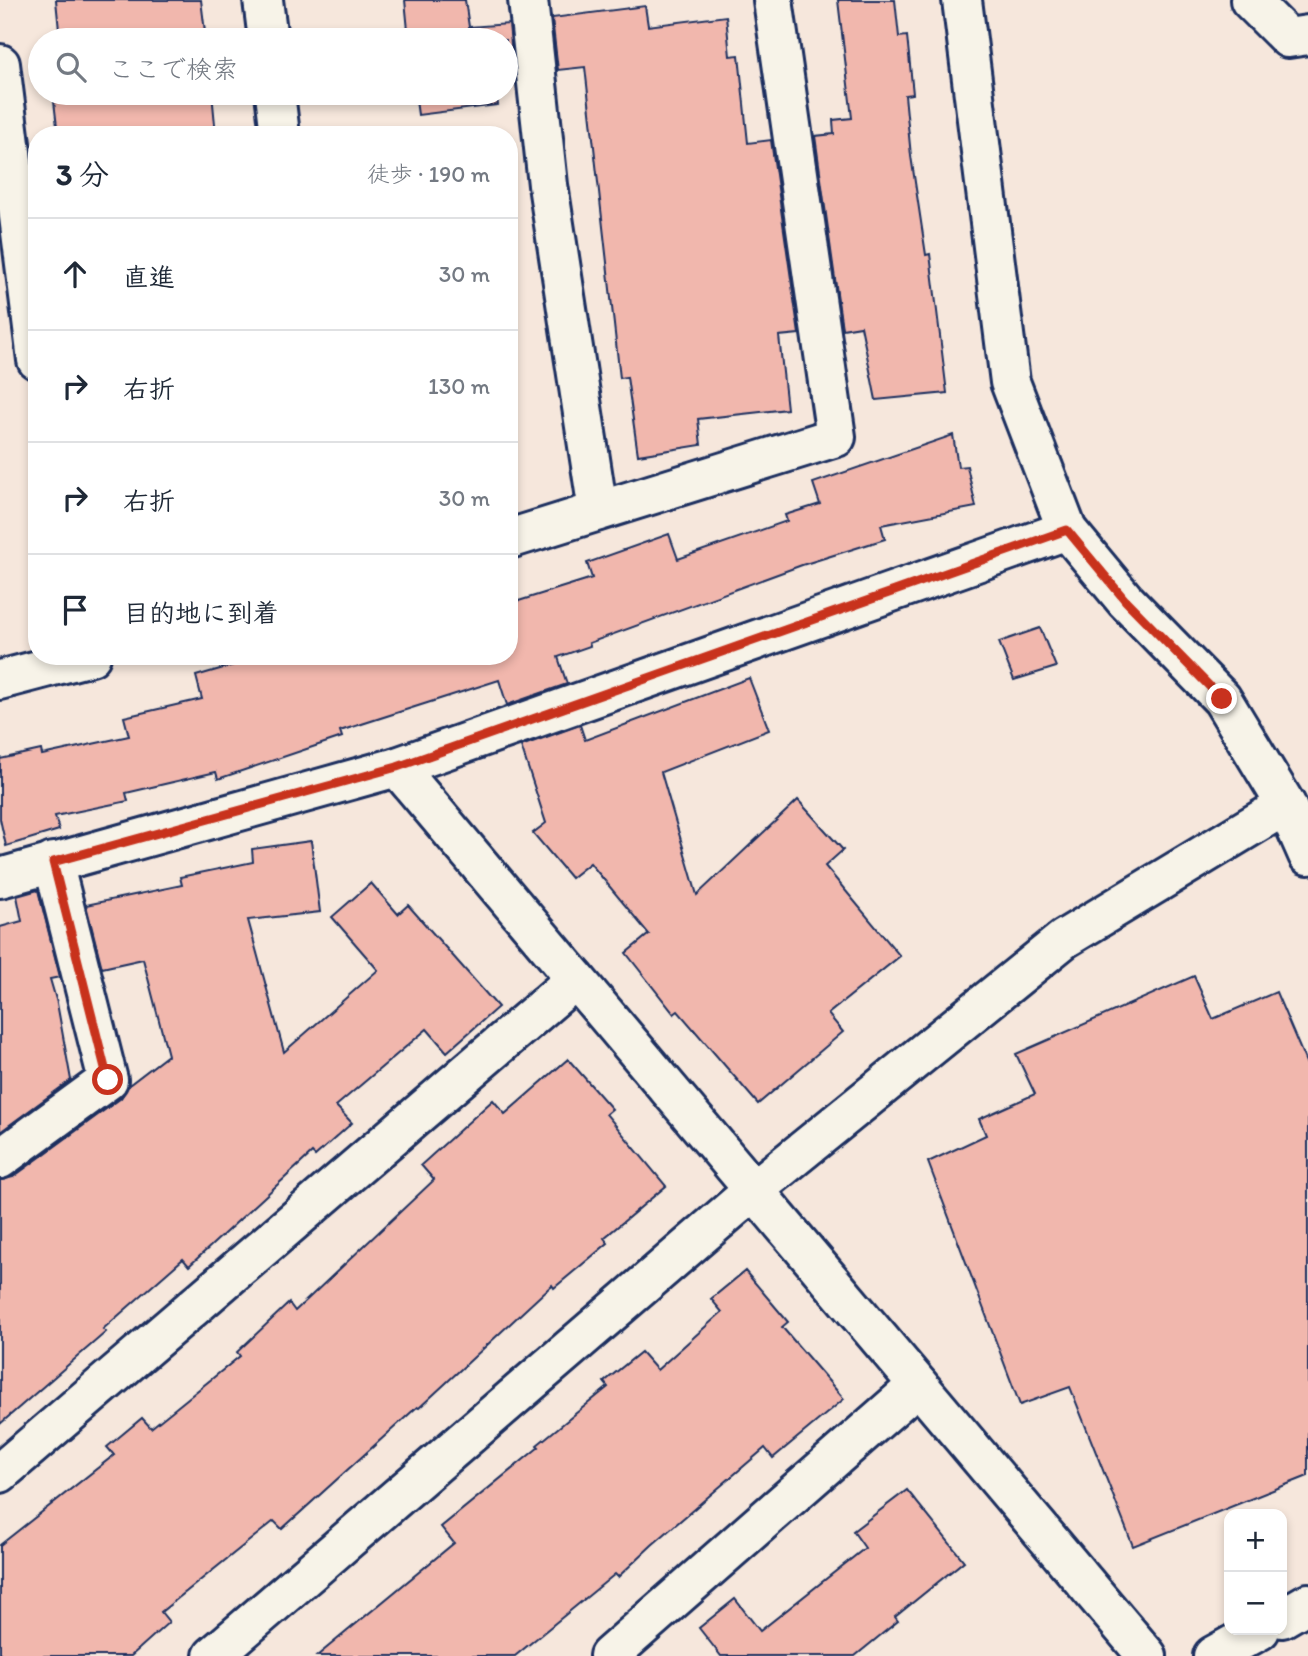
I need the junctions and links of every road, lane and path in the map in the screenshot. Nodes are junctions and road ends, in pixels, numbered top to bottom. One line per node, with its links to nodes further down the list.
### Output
1 (263, 0): 6 (street)
2 (528, 0): 12 (street)
3 (773, 0): 12 (street)
4 (962, 0): 13 (street)
5 (1250, 0): 7 (street)
6 (266, 28)
7 (1308, 36)
8 (0, 64): 11 (street)
9 (276, 105): 10 (street)
10 (279, 126)
11 (28, 288)
12 (598, 511): 14 (street)
13 (1067, 530): 17 (street); 18 (street)
14 (518, 536)
15 (55, 665): 16 (street)
16 (0, 680)
17 (397, 767): 20 (street); 22 (street)
18 (1297, 802): 19 (street); 24 (street)
19 (1308, 855)
20 (53, 862): 21 (street); 23 (street)
21 (0, 878)
22 (576, 979): 24 (street); 26 (street)
23 (0, 1159)
24 (754, 1190): 25 (street); 30 (street)
25 (918, 1385): 31 (street); 32 (street)
26 (0, 1473)
27 (1308, 1603): 28 (street)
28 (1287, 1615)
29 (1251, 1635): 33 (street)
30 (214, 1656)
31 (609, 1656)
32 (1147, 1656)
33 (1213, 1656)

